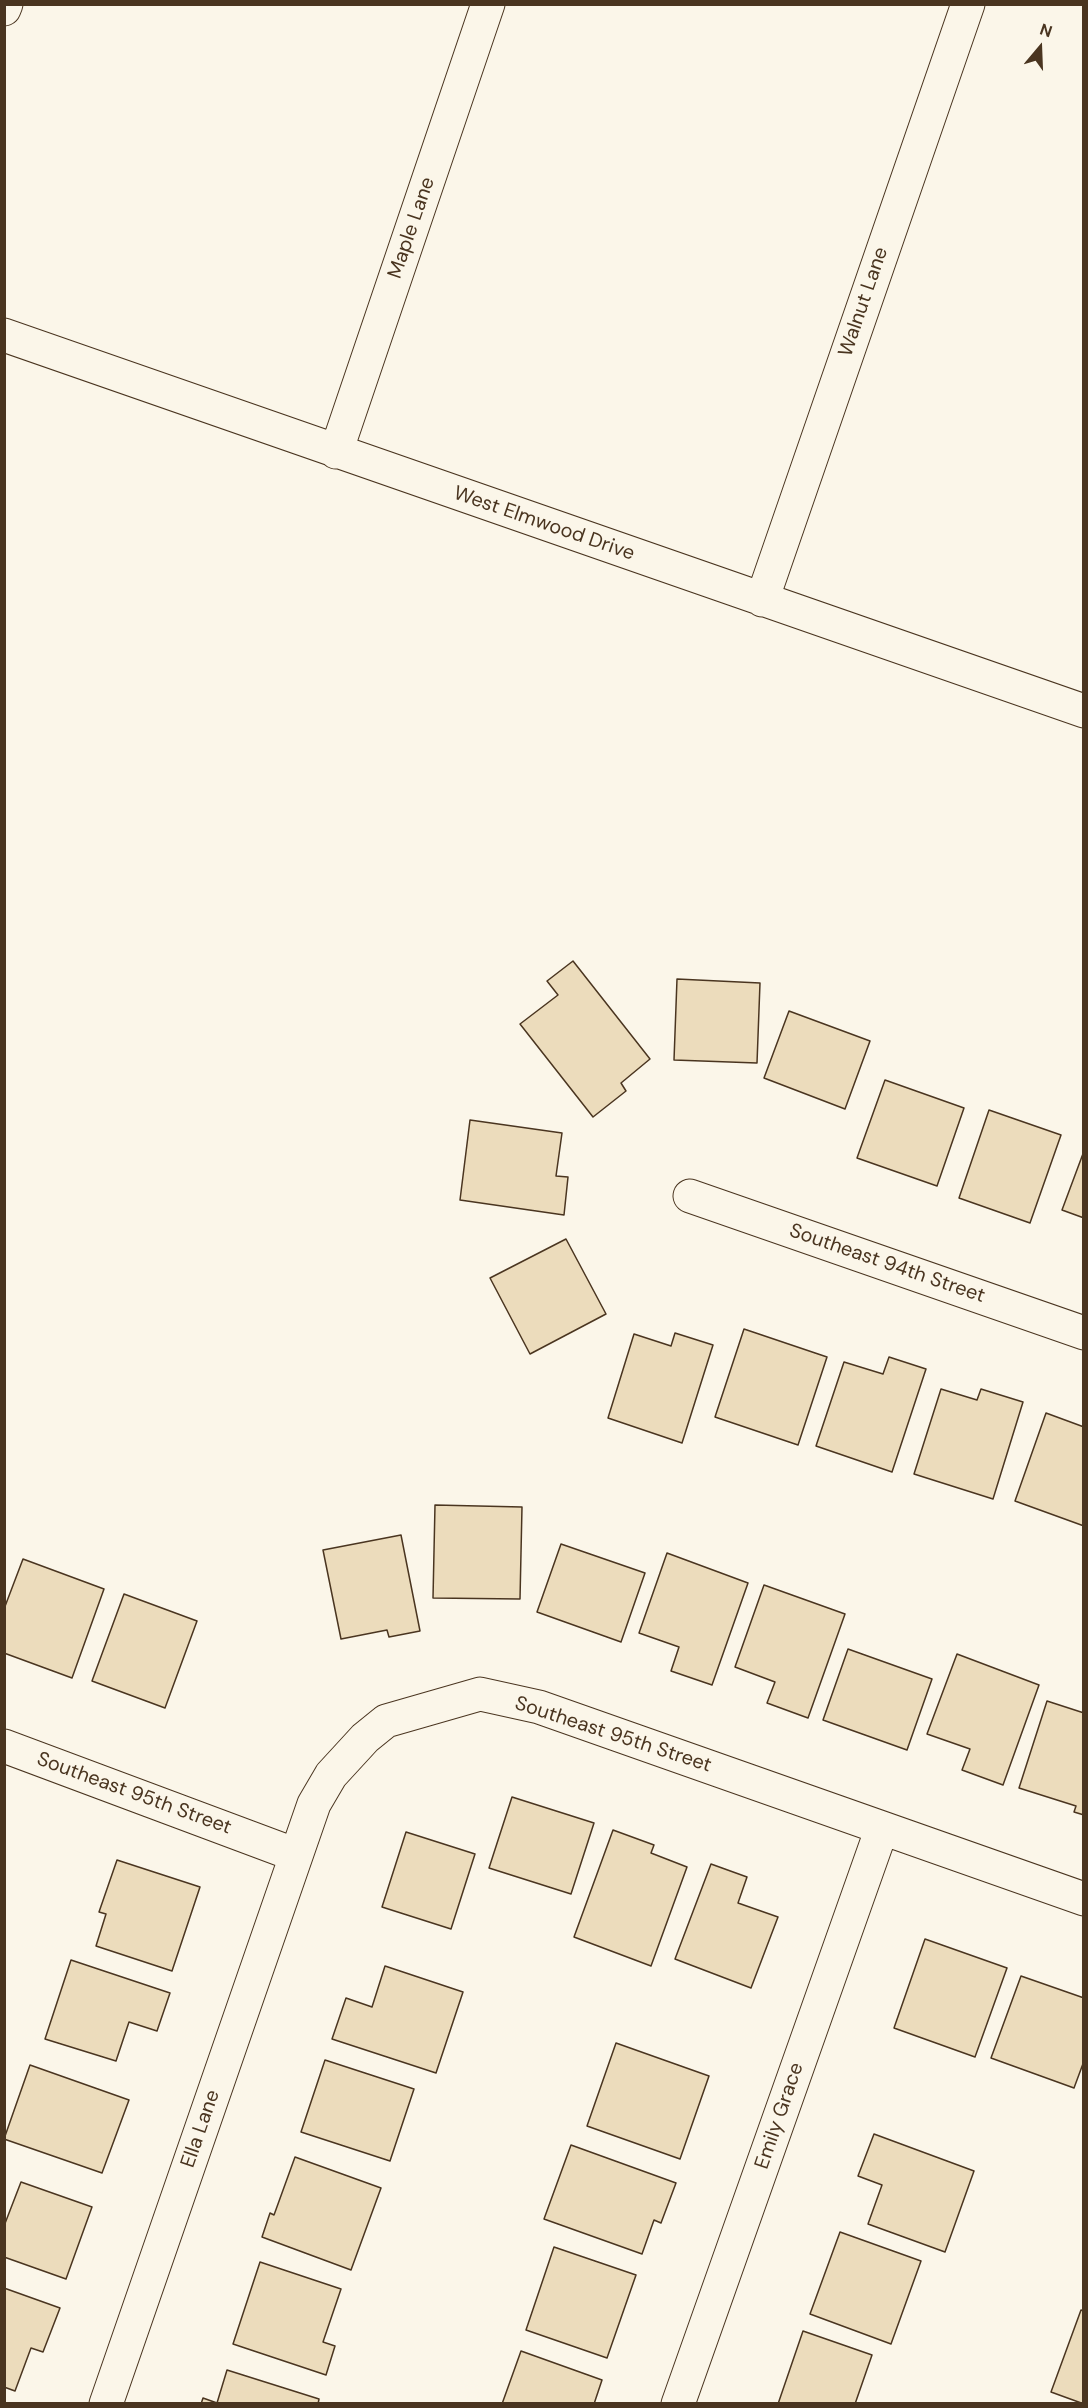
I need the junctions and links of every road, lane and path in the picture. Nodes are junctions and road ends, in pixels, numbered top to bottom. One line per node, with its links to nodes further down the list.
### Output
1 (6, 4): 4 (street)
2 (488, 4): 6 (street, Maple Lane)
3 (968, 4): 7 (street, Walnut Lane)
4 (4, 9)
5 (4, 335): 6 (street, West Elmwood Drive)
6 (336, 452): 7 (street, West Elmwood Drive)
7 (762, 600): 8 (street, West Elmwood Drive)
8 (1083, 711)
9 (690, 1196): 10 (street, Southeast 94th Street)
10 (1083, 1333)
11 (4, 1746): 13 (street, Southeast 95th Street)
12 (882, 1828): 13 (street, Southeast 95th Street); 14 (street, Southeast 95th Street); 16 (street, Emily Grace)
13 (296, 1855): 15 (street, Ella Lane)
14 (1083, 1899)
15 (106, 2403)
16 (678, 2403)

